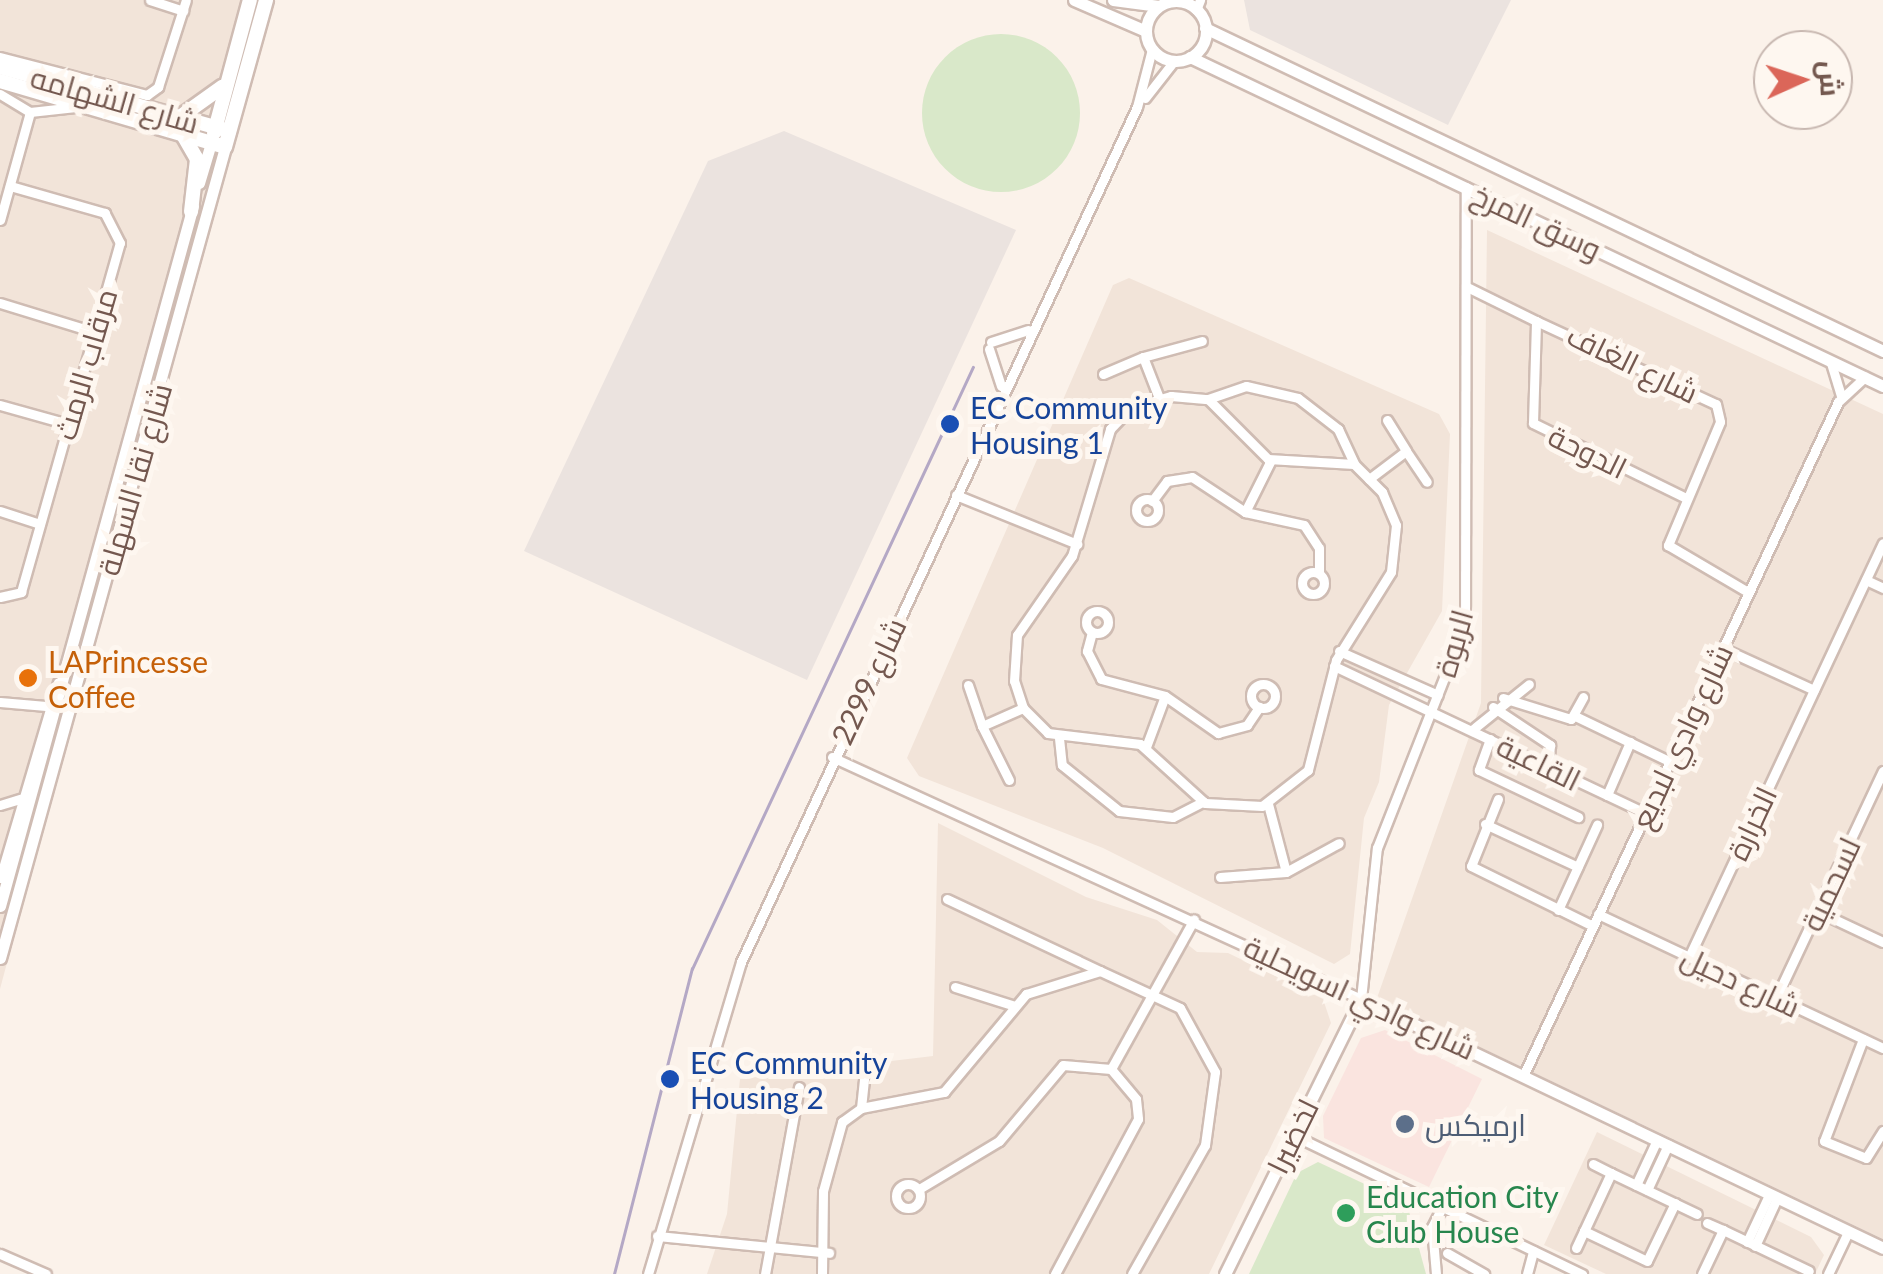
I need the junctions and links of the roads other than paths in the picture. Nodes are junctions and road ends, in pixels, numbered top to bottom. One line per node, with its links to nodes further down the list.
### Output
1 (150, 0): 7 (street)
2 (250, 0): 15 (main road, شارع نقا السهلة)
3 (266, 0): 22 (main road, شارع نقا السهلة)
4 (1074, 0): 10 (street)
5 (1113, 0): 6 (street)
6 (1168, 2): 8 (street); 10 (street)
7 (184, 5): 14 (street, شارع الشهامه)
8 (1198, 5): 9 (street)
9 (1205, 28): 12 (street); 35 (street, وسق المرخ)
10 (1146, 31): 11 (street)
11 (1152, 49): 13 (street); 18 (street, شارع 2299)
12 (1190, 57): 13 (street); 24 (street, وسق المرخ)
13 (1174, 60): 18 (street, شارع 2299)
14 (0, 61): 16 (main road, شارع الشهامه)
15 (229, 73): 20 (main road); 22 (main road, شارع نقا السهلة)
16 (6, 83): 17 (main road, شارع الشهامه); 19 (street); 20 (main road, شارع الشهامه)
17 (87, 106): 19 (street); 21 (main road, شارع الشهامه)
18 (1137, 108): 32 (street, شارع 2299)
19 (30, 112): 23 (street)
20 (178, 117): 22 (main road, شارع الشهامه)
21 (182, 135): 22 (main road, شارع الشهامه); 26 (main road)
22 (220, 137): 26 (street, شارع نقا السهلة); 125 (street, شارع نقا السهلة)
23 (10, 186): 28 (street); 33 (street, مرقاب الرمث)
24 (1466, 187): 25 (street, وسق المرخ); 27 (street, الربوة)
25 (1487, 197): 27 (street); 37 (street, وسق المرخ)
26 (191, 212): 70 (street, شارع نقا السهلة)
27 (1470, 212): 29 (street, الربوة)
28 (0, 220)
29 (1466, 287): 31 (street); 75 (street, الربوة)
30 (0, 303): 33 (street)
31 (1540, 321): 54 (street, الدوحة); 54 (street, شارع الغاف)
32 (1030, 328): 41 (street, شارع 2299); 41 (street)
33 (94, 332): 47 (street, مرقاب الرمث)
34 (1202, 342): 36 (street)
35 (1883, 351)
36 (1143, 357): 38 (street); 42 (street)
37 (1830, 360): 39 (street, وسق المرخ); 43 (street)
38 (1104, 374)
39 (1865, 377): 40 (street, وسق المرخ); 43 (street, شارع وادي لبديع)
40 (1883, 386)
41 (1002, 389): 53 (street, شارع 2299)
42 (1159, 398): 44 (street); 60 (street)
43 (1841, 398): 64 (street, شارع وادي لبديع)
44 (1208, 399): 49 (street); 50 (street)
45 (0, 405): 47 (street)
46 (1386, 420): 48 (street)
47 (68, 424): 58 (street, مرقاب الرمث)
48 (1406, 451): 51 (street); 52 (street)
49 (1271, 460): 50 (street); 57 (street)
50 (1354, 464): 51 (street)
51 (1369, 478): 68 (street)
52 (1427, 482)
53 (956, 495): 60 (street); 95 (street, شارع 2299)
54 (1684, 498): 64 (street, شارع الغاف)
55 (1152, 500): 57 (street)
56 (0, 511): 58 (street)
57 (1245, 512): 61 (street)
58 (40, 524): 65 (street, مرقاب الرمث)
59 (1883, 543): 62 (street, الخرارة)
60 (1077, 544): 84 (street)
61 (1319, 573)
62 (1866, 580): 63 (street); 74 (street, الخرارة)
63 (1883, 588)
64 (1746, 592): 67 (street, شارع وادي لبديع)
65 (0, 596)
66 (1092, 632): 76 (street)
67 (1722, 648): 74 (street); 96 (street, شارع وادي لبديع)
68 (1339, 651): 69 (street); 71 (street)
69 (1334, 666): 77 (street, القاعية); 104 (street)
70 (63, 676): 81 (street); 117 (street, شارع نقا السهلة)
71 (1407, 681): 75 (street); 77 (street)
72 (968, 684): 88 (street)
73 (1529, 684): 79 (street)
74 (1814, 690): 124 (street, الخرارة)
75 (1438, 695): 86 (street, الربوة)
76 (1165, 696): 82 (street); 94 (street)
77 (1399, 696): 86 (street, القاعية)
78 (1583, 697): 87 (street)
79 (1503, 698): 83 (street); 87 (street)
80 (0, 702): 85 (street)
81 (46, 706): 85 (street); 89 (street)
82 (1259, 707)
83 (1493, 707): 90 (street); 97 (street)
84 (1023, 708): 88 (street); 91 (street)
85 (29, 711): 89 (street)
86 (1433, 711): 90 (street, القاعية); 130 (street, الربوة)
87 (1575, 716): 93 (street)
88 (982, 726): 99 (street)
89 (41, 728): 101 (street)
90 (1472, 730): 92 (street, القاعية)
91 (1059, 738): 94 (street); 103 (street)
92 (1490, 738): 97 (street, القاعية); 107 (street)
93 (1630, 742): 96 (street); 100 (street)
94 (1146, 747): 103 (street)
95 (832, 758): 121 (street, شارع وادي اسويحلية); 155 (street, شارع 2299)
96 (1669, 761): 106 (street, شارع وادي لبديع)
97 (1548, 766): 100 (street, القاعية)
98 (1883, 770): 119 (street, لسحمية)
99 (1010, 780)
100 (1608, 795): 106 (street, القاعية)
101 (22, 798): 105 (street); 108 (street)
102 (1498, 799): 109 (street)
103 (1203, 802): 104 (street)
104 (1268, 804): 113 (street)
105 (1, 805): 108 (street)
106 (1645, 814): 120 (street, شارع وادي لبديع)
107 (1578, 817)
108 (15, 824): 115 (street)
109 (1485, 824): 112 (street); 118 (street)
110 (1597, 824): 112 (street)
111 (1338, 843): 113 (street)
112 (1578, 867): 118 (street)
113 (1286, 872): 114 (street)
114 (1220, 877)
115 (0, 878)
116 (947, 899): 126 (street)
117 (0, 906)
118 (1558, 910): 122 (street)
119 (1817, 911): 123 (street); 129 (street, لسحمية)
120 (1598, 914): 122 (street, شارع وادي لبديع); 124 (street, شارع دحيل)
121 (1194, 919): 128 (street); 130 (street, شارع وادي اسويحلية)
122 (1593, 926): 135 (street, شارع وادي لبديع)
123 (1883, 942)
124 (1688, 956): 129 (street, شارع دحيل)
125 (0, 958)
126 (1100, 971): 128 (street); 131 (street)
127 (955, 987): 131 (street)
128 (1153, 989): 134 (street); 176 (street)
129 (1776, 998): 132 (street, شارع دحيل)
130 (1361, 1000): 135 (street, شارع وادي اسويحلية); 140 (street, لخضيرا)
131 (1014, 1006): 138 (street)
132 (1863, 1039): 133 (street, شارع دحيل); 139 (street)
133 (1883, 1048)
134 (1112, 1069): 145 (street); 164 (street)
135 (1524, 1074): 141 (street, شارع وادي اسويحلية)
136 (864, 1077): 138 (street)
137 (799, 1087): 157 (street)
138 (861, 1108): 161 (street)
139 (1883, 1131)
140 (1293, 1135): 149 (street); 177 (street, لخضيرا)
141 (1663, 1143): 144 (street); 146 (street); 147 (street, شارع وادي اسويحلية)
142 (1593, 1164): 143 (street)
143 (1611, 1172): 144 (street); 153 (street)
144 (1636, 1184): 146 (street)
145 (919, 1189)
146 (1647, 1190): 148 (street)
147 (1774, 1197): 154 (street, شارع وادي اسويحلية); 156 (street)
148 (1675, 1203): 150 (street); 166 (street)
149 (1442, 1207): 160 (street); 178 (street)
150 (1697, 1214)
151 (1708, 1223): 152 (street)
152 (1723, 1230): 156 (street); 183 (street)
153 (1584, 1231): 158 (street); 166 (street)
154 (1848, 1232): 159 (street, شارع وادي اسويحلية); 185 (street)
155 (657, 1236): 157 (street); 171 (street, شارع 2299)
156 (1751, 1244): 167 (street)
157 (773, 1246): 161 (street); 172 (street)
158 (1576, 1248)
159 (1883, 1248)
160 (1533, 1251): 180 (street); 181 (street)
161 (829, 1252): 173 (street)
162 (1447, 1253): 179 (street)
163 (0, 1254): 165 (street)
164 (1064, 1257): 174 (street); 175 (street)
165 (17, 1260): 168 (street); 170 (street)
166 (1647, 1262): 182 (street)
167 (1792, 1263): 169 (street); 184 (street)
168 (0, 1265)
169 (1809, 1272)
170 (46, 1274)
171 (648, 1274)
172 (765, 1274)
173 (822, 1274)
174 (1055, 1274): 175 (street)
175 (1067, 1274)
176 (1132, 1274)
177 (1226, 1274)
178 (1436, 1274)
179 (1484, 1274)
180 (1527, 1274)
181 (1582, 1274)
182 (1641, 1274)
183 (1702, 1274)
184 (1787, 1274)
185 (1828, 1274)

